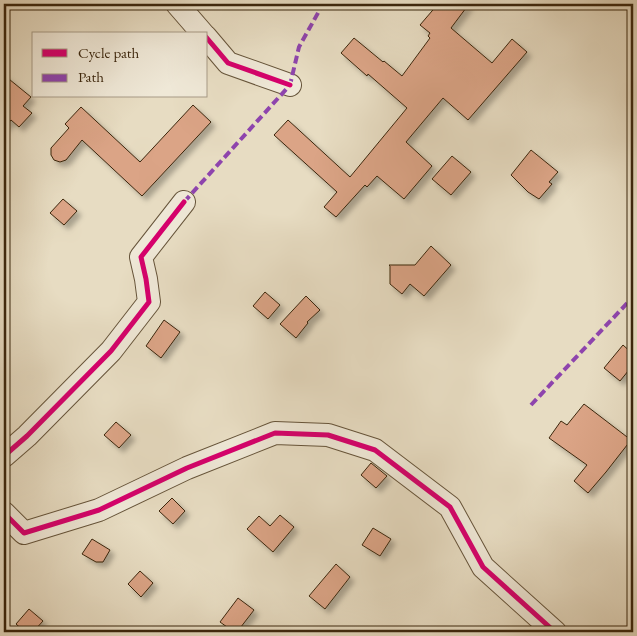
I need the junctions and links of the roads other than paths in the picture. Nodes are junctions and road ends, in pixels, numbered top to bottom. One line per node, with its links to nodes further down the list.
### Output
1 (177, 4): 2 (street)
2 (201, 32)
3 (208, 39): 4 (street)
4 (290, 85)
5 (184, 202): 6 (street)
6 (4, 456)
7 (4, 514): 8 (street)
8 (555, 632)

